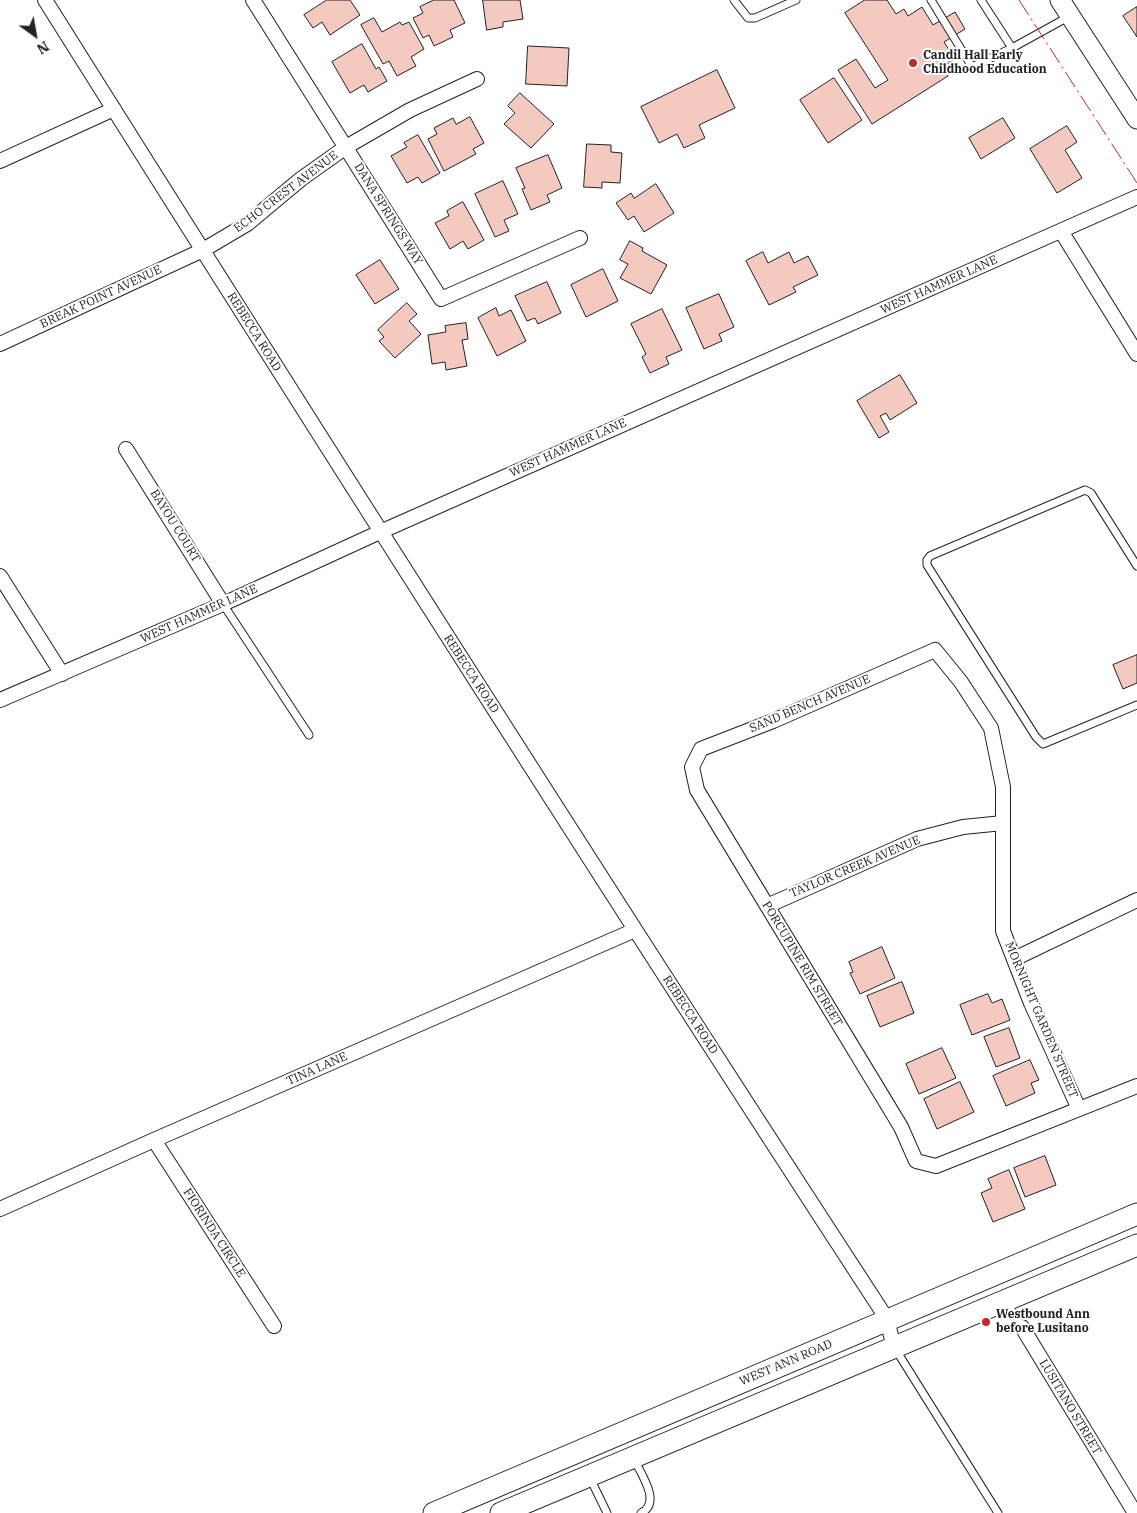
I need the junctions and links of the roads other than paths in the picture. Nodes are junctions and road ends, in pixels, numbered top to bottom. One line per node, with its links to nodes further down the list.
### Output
1 (45, 0): 11 (street, REBECCA ROAD)
2 (253, 0): 13 (street, DANA SPRINGS WAY)
3 (734, 0): 4 (lane)
4 (796, 0)
5 (931, 0): 9 (lane)
6 (981, 0): 9 (lane)
7 (1060, 0): 8 (main road)
8 (1070, 16): 9 (lane); 12 (main road)
9 (1012, 48)
10 (477, 79): 13 (street, ECHO CREST AVENUE)
11 (114, 109): 14 (street); 18 (street, REBECCA ROAD)
12 (1137, 119)
13 (346, 147): 17 (street, DANA SPRINGS WAY); 18 (street, ECHO CREST AVENUE)
14 (0, 162)
15 (1137, 197): 16 (street, WEST HAMMER LANE)
16 (1061, 231): 20 (street); 22 (street, WEST HAMMER LANE)
17 (580, 238)
18 (203, 250): 19 (street, BREAK POINT AVENUE); 22 (street, REBECCA ROAD)
19 (0, 344)
20 (1137, 354)
21 (126, 449): 25 (street, BAYOU COURT)
22 (380, 532): 25 (street, WEST HAMMER LANE); 35 (street, REBECCA ROAD)
23 (1137, 566): 29 (lane)
24 (0, 576): 27 (street)
25 (223, 604): 27 (street, WEST HAMMER LANE); 30 (lane)
26 (935, 650): 31 (street, SAND BENCH AVENUE); 32 (street, MORNIGHT GARDEN STREET)
27 (62, 674): 28 (street, WEST HAMMER LANE)
28 (0, 700)
29 (1137, 705)
30 (309, 735)
31 (692, 766): 34 (street, PORCUPINE RIM STREET)
32 (1003, 824): 34 (street, TAYLOR CREEK AVENUE); 36 (street, MORNIGHT GARDEN STREET)
33 (1137, 900): 36 (street)
34 (767, 906): 38 (street, PORCUPINE RIM STREET)
35 (634, 930): 39 (street, TINA LANE); 44 (street, REBECCA ROAD)
36 (1014, 960): 38 (street, MORNIGHT GARDEN STREET)
37 (1137, 1086): 38 (street)
38 (1079, 1109)
39 (154, 1140): 40 (street, TINA LANE); 45 (street, FIORINDA CIRCLE)
40 (0, 1209)
41 (1137, 1214): 44 (main road, WEST ANN ROAD)
42 (1137, 1245): 43 (main road)
43 (1006, 1301): 46 (lane, LUSITANO STREET); 47 (main road)
44 (888, 1319): 47 (street, REBECCA ROAD); 50 (main road, WEST ANN ROAD)
45 (274, 1326)
46 (1022, 1327): 56 (street, LUSITANO STREET)
47 (894, 1348): 48 (main road); 55 (lane)
48 (633, 1457): 49 (main road); 54 (lane)
49 (589, 1476): 51 (main road); 53 (lane)
50 (500, 1485): 51 (main road); 52 (main road, WEST ANN ROAD)
51 (506, 1511)
52 (434, 1513)
53 (607, 1513)
54 (641, 1513)
55 (998, 1513)
56 (1135, 1513)

